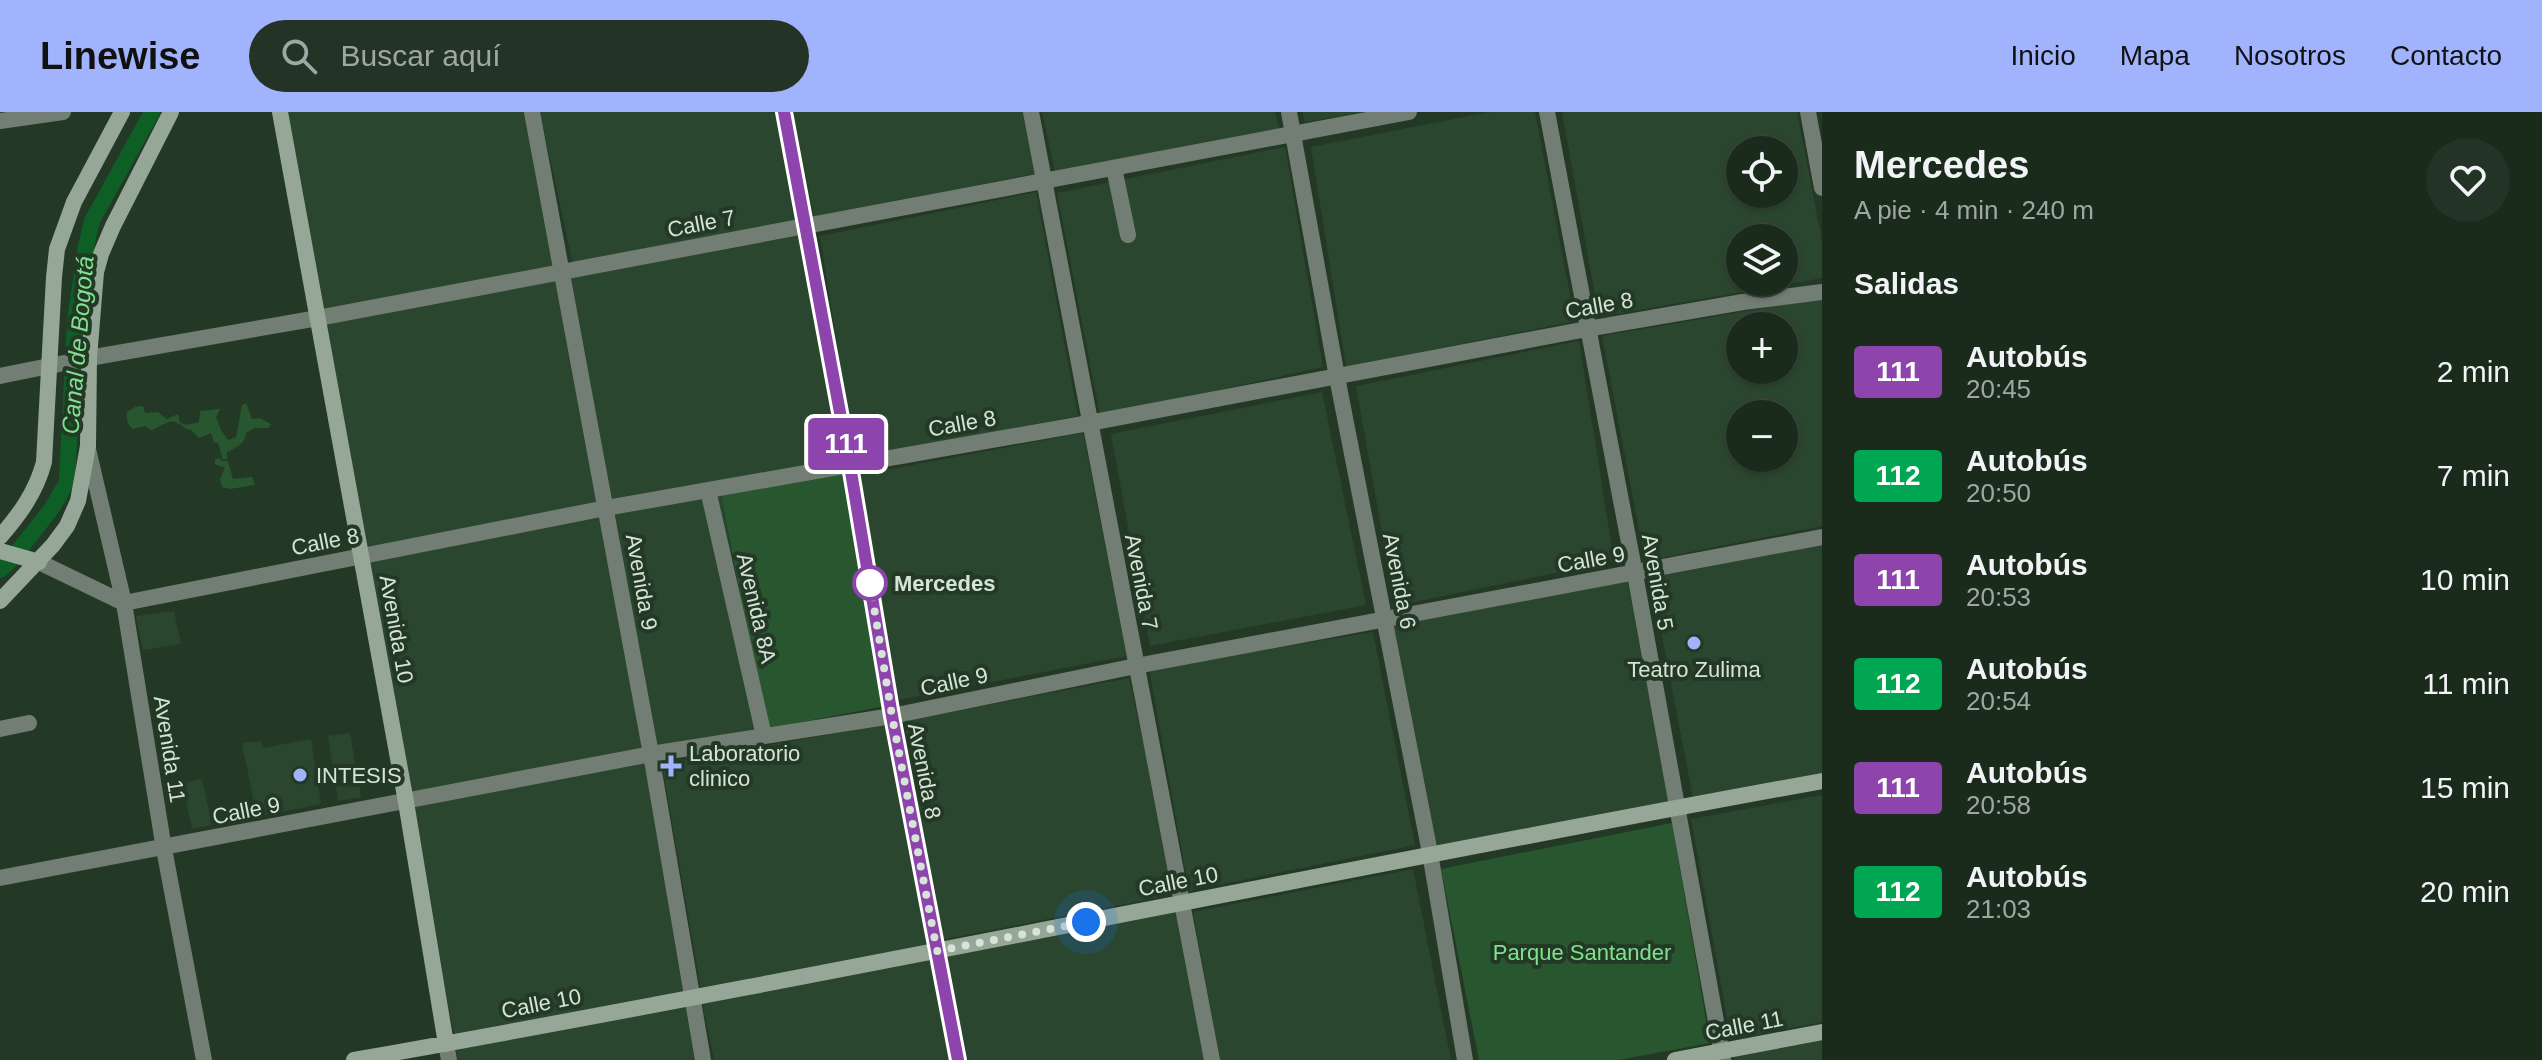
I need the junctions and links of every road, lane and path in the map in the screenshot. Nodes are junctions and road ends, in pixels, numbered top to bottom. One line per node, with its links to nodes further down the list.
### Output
1 (63, 112): 12 (street)
2 (122, 112): 25 (street)
3 (171, 112): 24 (street)
4 (280, 112): 22 (street, Avenida 10)
5 (532, 112): 20 (street, Avenida 9)
6 (784, 112): 18 (street, Avenida 8)
7 (1031, 112): 16 (street, Avenida 7)
8 (1289, 112): 13 (street, Avenida 6)
9 (1409, 112): 13 (street, Calle 7)
10 (1547, 112): 23 (street, Avenida 5)
11 (1808, 112): 14 (street)
12 (11, 117)
13 (1294, 134): 15 (street, Calle 7); 27 (street, Avenida 6)
14 (1818, 148): 17 (street)
15 (1114, 168): 16 (street, Calle 7); 19 (street)
16 (1044, 181): 18 (street, Calle 7); 28 (street, Avenida 7)
17 (1822, 188)
18 (806, 226): 20 (street, Calle 7); 30 (street, Avenida 8)
19 (1128, 235)
20 (562, 272): 22 (street, Calle 7); 32 (street, Avenida 9)
21 (1822, 292): 23 (street, Calle 8)
22 (318, 318): 24 (street, Calle 7); 36 (street, Avenida 10)
23 (1587, 329): 27 (street, Calle 8); 38 (street, Avenida 5)
24 (87, 358): 25 (street, Calle 7); 29 (street)
25 (53, 365): 26 (street, Calle 7); 33 (street)
26 (0, 376)
27 (1337, 377): 28 (street, Calle 8); 41 (street, Avenida 6)
28 (1089, 423): 30 (street, Calle 8); 42 (street, Avenida 7)
29 (88, 446): 37 (street); 40 (street, Avenida 11)
30 (850, 466): 31 (street, Calle 8); 43 (street, Avenida 8)
31 (708, 490): 32 (street, Calle 8); 46 (street, Avenida 8A)
32 (606, 508): 36 (street, Calle 8); 47 (street, Avenida 9)
33 (0, 537)
34 (1822, 537): 38 (street, Calle 9)
35 (0, 551): 37 (street)
36 (361, 556): 40 (street, Calle 8); 49 (street, Avenida 10)
37 (32, 560): 39 (street); 40 (street)
38 (1635, 574): 41 (street, Calle 9); 50 (street, Avenida 5)
39 (0, 601)
40 (124, 603): 51 (street, Avenida 11)
41 (1385, 618): 42 (street, Calle 9); 52 (street, Avenida 6)
42 (1136, 666): 43 (street, Calle 9); 54 (street, Avenida 7)
43 (892, 716): 46 (street, Calle 9); 55 (street, Avenida 8)
44 (29, 723): 45 (street)
45 (0, 729)
46 (764, 736): 47 (street, Calle 9)
47 (651, 754): 49 (street, Calle 9); 56 (street, Avenida 9)
48 (1822, 781): 50 (street, Calle 10)
49 (406, 802): 51 (street, Calle 9); 58 (street, Avenida 10)
50 (1676, 807): 52 (street, Calle 10); 59 (street, Avenida 5)
51 (164, 849): 53 (street, Calle 9); 60 (street, Avenida 11)
52 (1430, 853): 54 (street, Calle 10); 65 (street, Avenida 6)
53 (0, 878)
54 (1183, 902): 55 (street, Calle 10); 64 (street, Avenida 7)
55 (937, 951): 56 (street, Calle 10); 63 (street, Avenida 8)
56 (692, 997): 58 (street, Calle 10); 62 (street, Avenida 9)
57 (1822, 1032): 59 (street, Calle 11)
58 (448, 1052): 61 (street, Calle 10)
59 (1722, 1056): 66 (street, Calle 11)
60 (204, 1060)
61 (354, 1060)
62 (703, 1060)
63 (958, 1060)
64 (1212, 1060)
65 (1465, 1060)
66 (1675, 1060)

